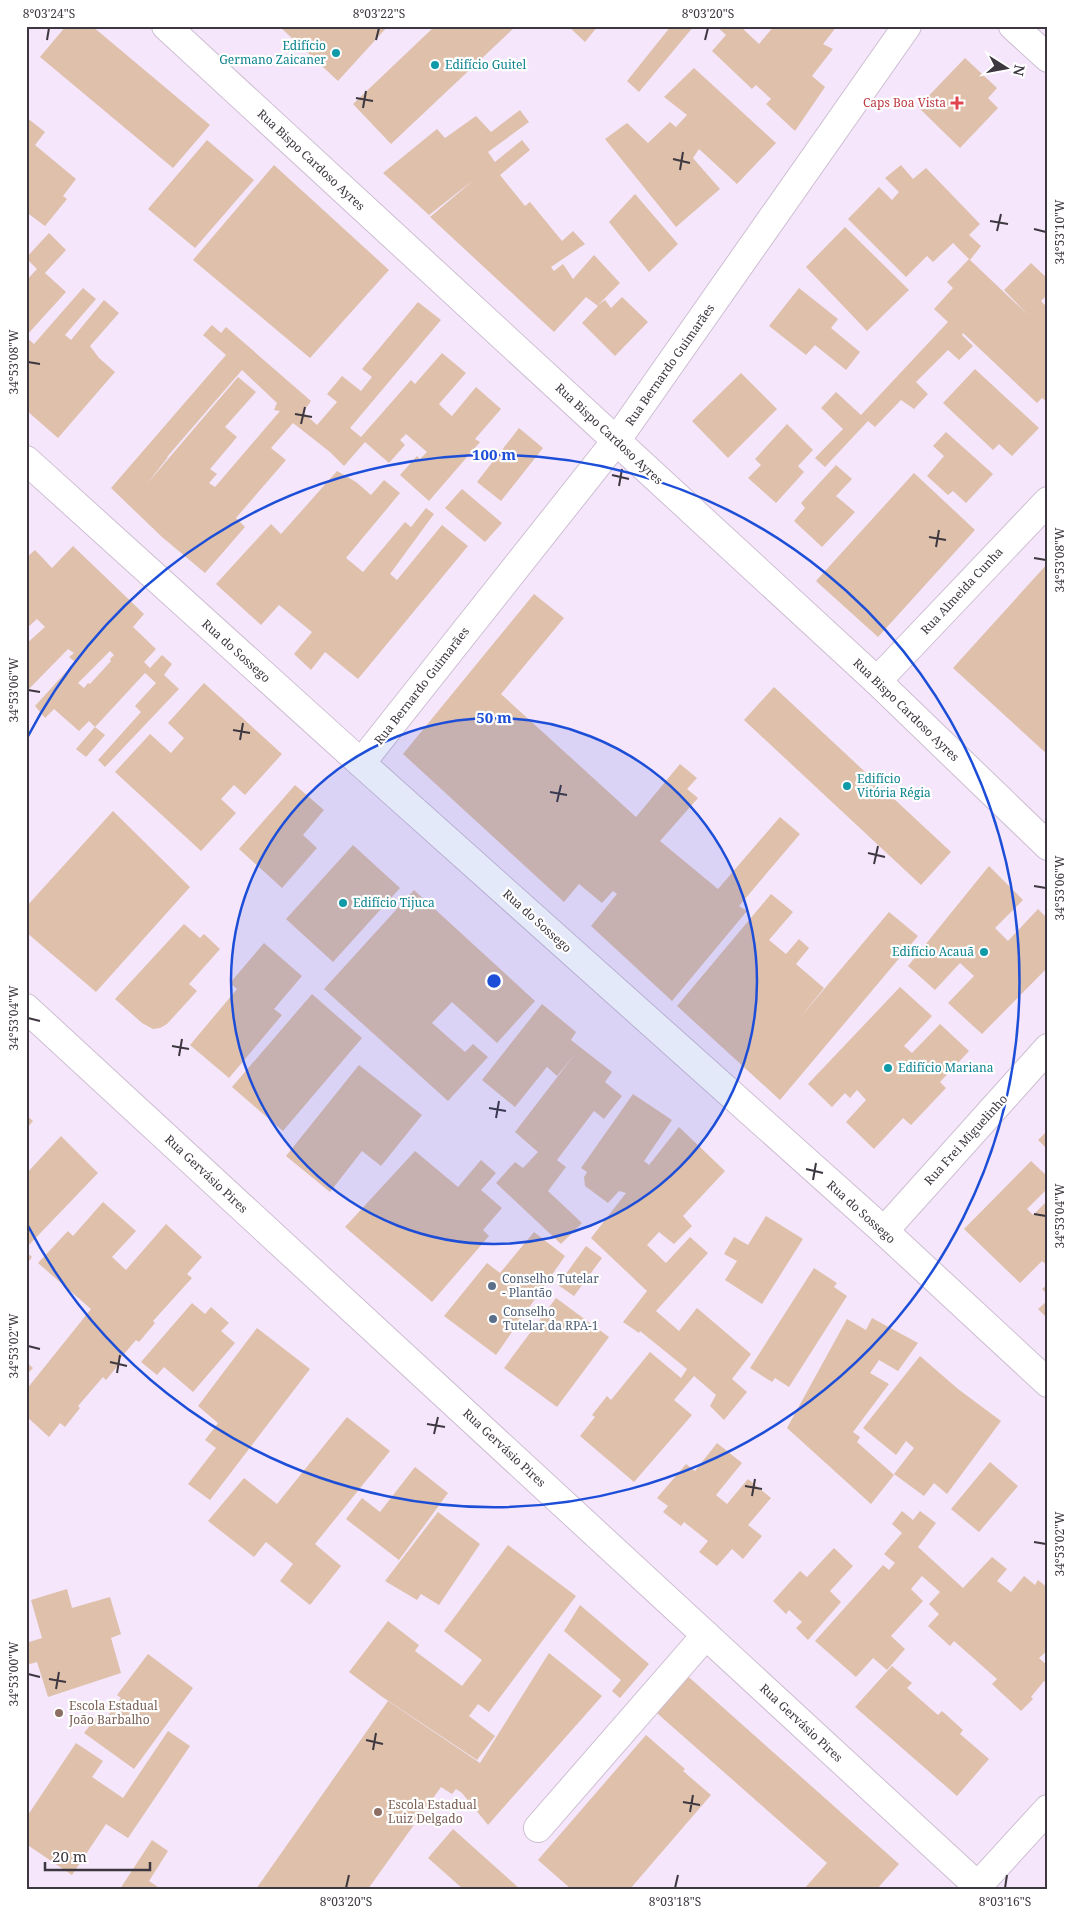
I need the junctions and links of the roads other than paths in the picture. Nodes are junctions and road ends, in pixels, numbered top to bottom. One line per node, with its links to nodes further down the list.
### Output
1 (166, 26): 5 (street, Rua Bispo Cardoso Ayres)
2 (907, 26): 5 (street, Rua Bernardo Guimarães)
3 (1013, 26): 4 (street)
4 (1048, 58)
5 (616, 441): 8 (street, Rua Bispo Cardoso Ayres); 9 (street, Rua Bernardo Guimarães)
6 (26, 460): 9 (street, Rua do Sossego)
7 (1048, 501): 8 (street, Rua Almeida Cunha)
8 (877, 681): 10 (street, Rua Bispo Cardoso Ayres)
9 (361, 763): 13 (street, Rua do Sossego)
10 (1048, 846)
11 (26, 1008): 15 (street, Rua Gervásio Pires)
12 (1048, 1048): 13 (street, Rua Frei Miguelinho)
13 (884, 1232): 14 (street, Rua do Sossego)
14 (1048, 1383)
15 (706, 1635): 17 (street); 18 (street, Rua Gervásio Pires)
16 (1048, 1809): 18 (street)
17 (538, 1828)
18 (978, 1888)

